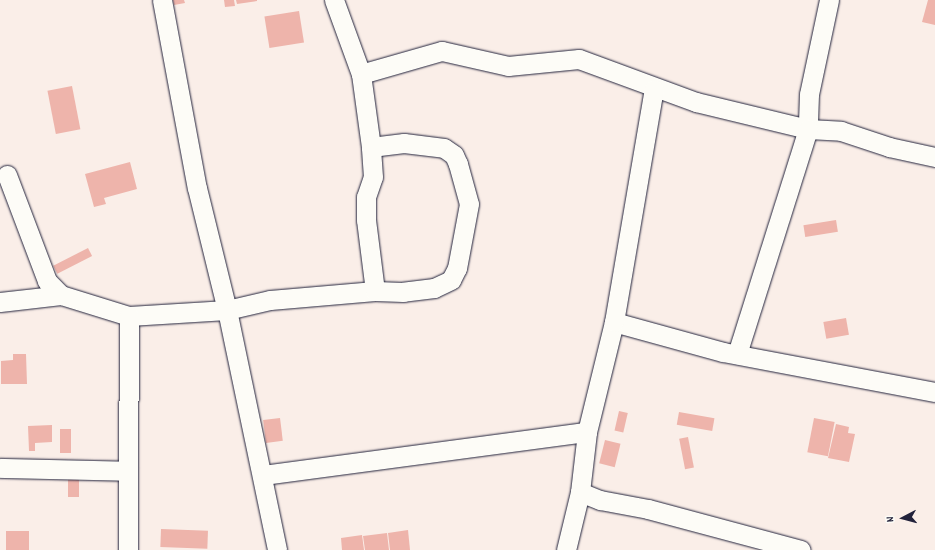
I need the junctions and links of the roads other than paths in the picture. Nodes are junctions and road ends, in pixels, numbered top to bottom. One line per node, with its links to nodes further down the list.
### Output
1 (162, 0): 13 (street)
2 (334, 0): 4 (street)
3 (829, 0): 6 (street)
4 (360, 74): 5 (street); 7 (street)
5 (654, 89): 6 (street); 15 (street)
6 (808, 128): 8 (street); 16 (street)
7 (372, 147): 10 (street); 10 (street)
8 (935, 157)
9 (7, 175): 11 (street)
10 (375, 292): 13 (street)
11 (61, 295): 12 (street); 14 (street)
12 (0, 302)
13 (227, 310): 14 (street); 21 (street)
14 (130, 316): 20 (street)
15 (614, 322): 16 (street); 18 (street)
16 (737, 354): 17 (street)
17 (935, 392)
18 (587, 432): 21 (street); 22 (street)
19 (0, 468): 20 (street)
20 (128, 471): 23 (street)
21 (262, 475): 24 (street)
22 (580, 492): 25 (street); 26 (street)
23 (128, 550)
24 (277, 550)
25 (566, 550)
26 (800, 550)

